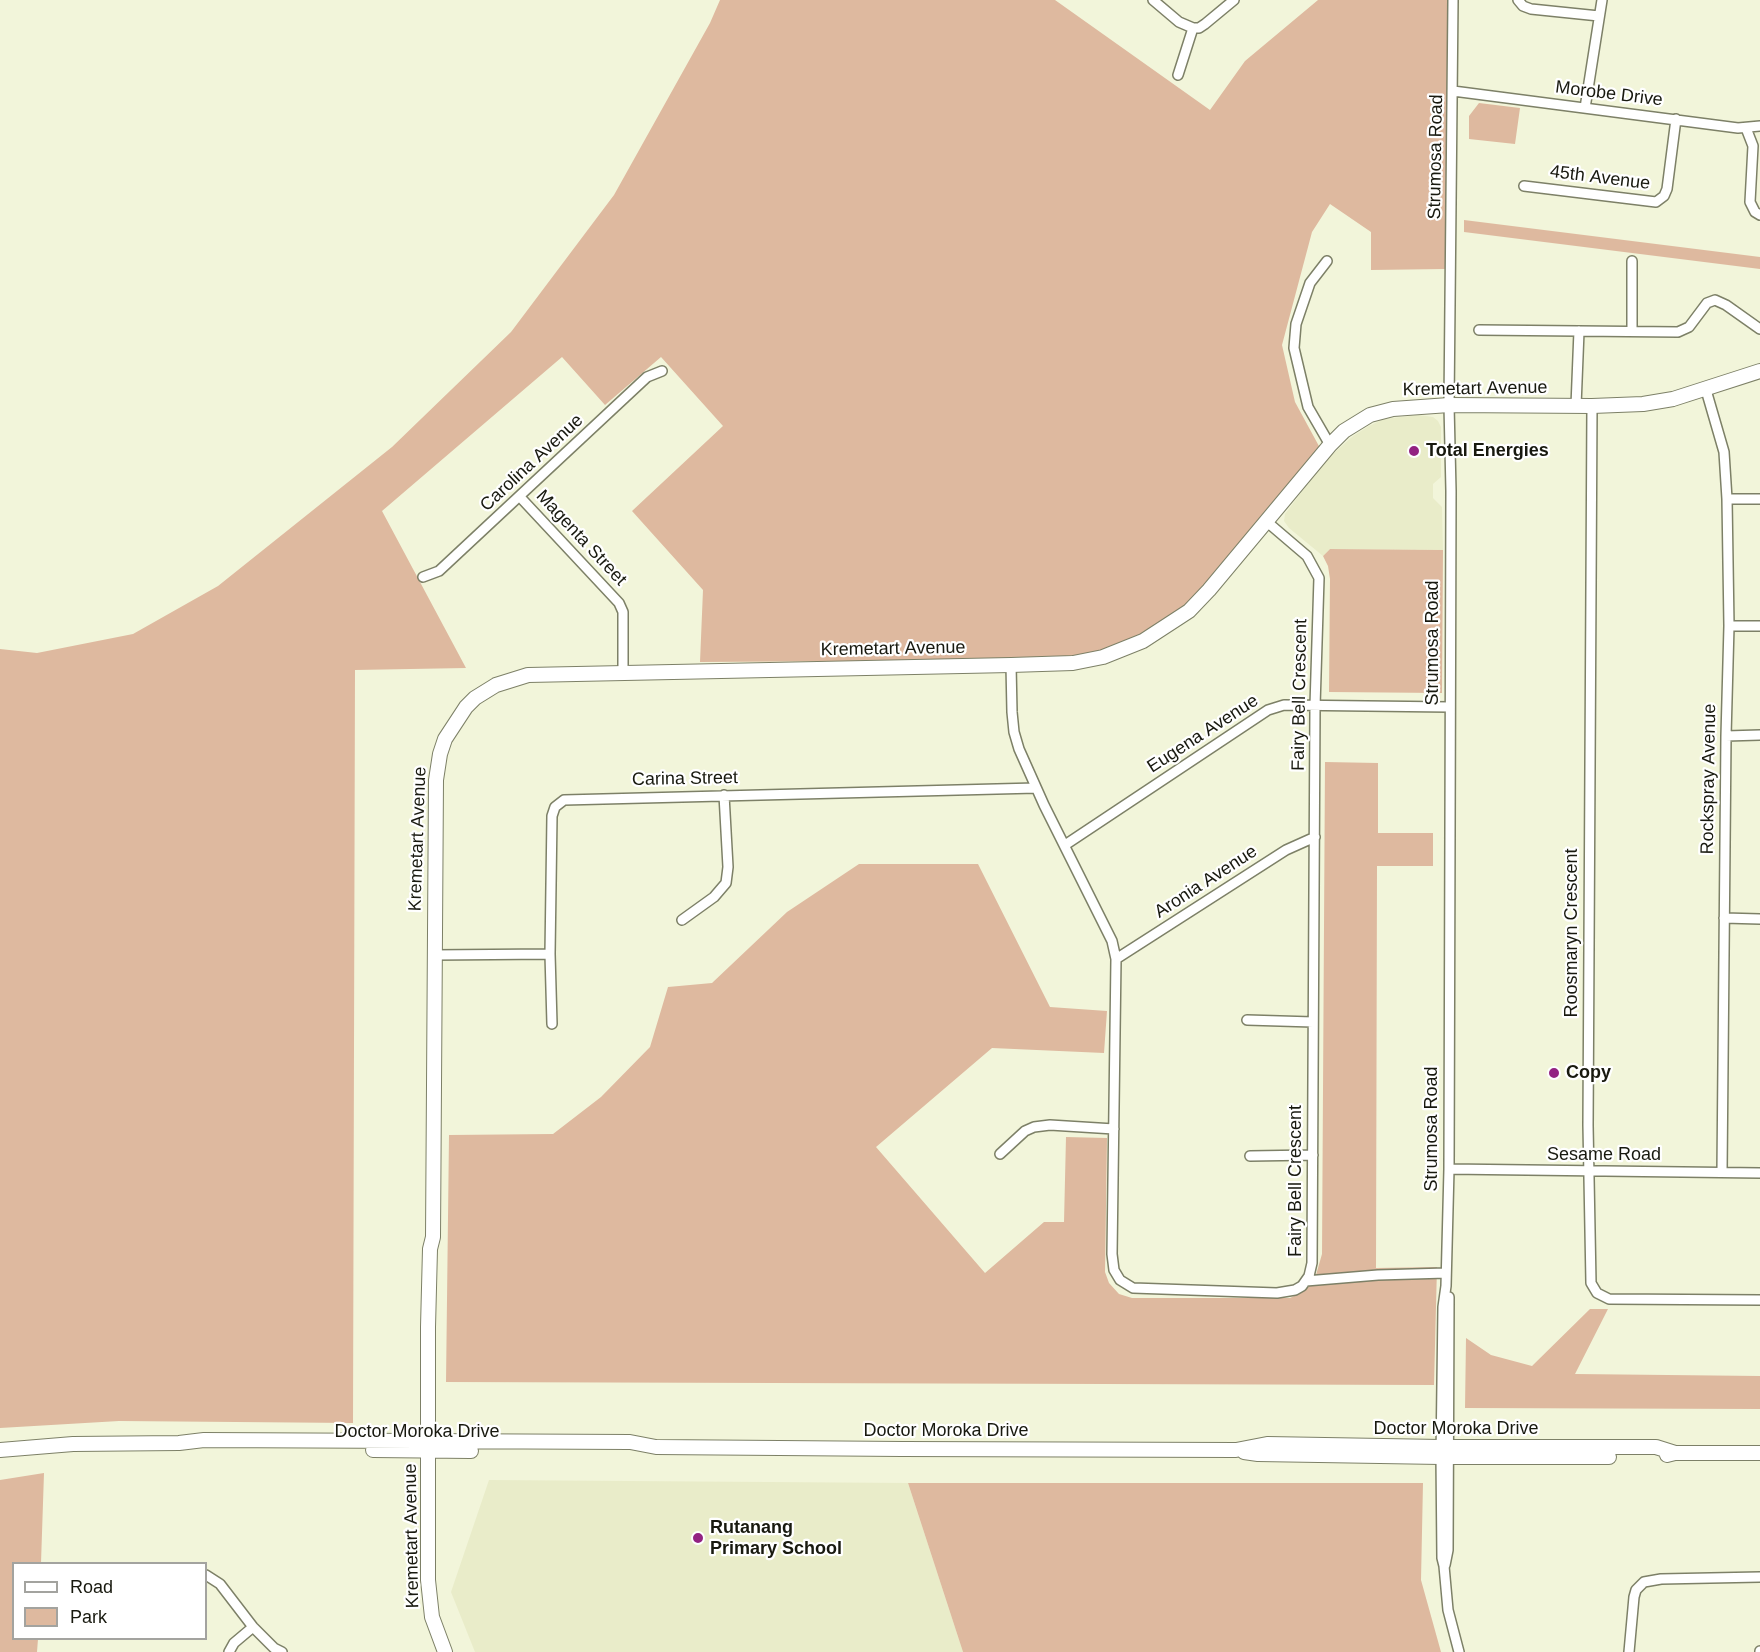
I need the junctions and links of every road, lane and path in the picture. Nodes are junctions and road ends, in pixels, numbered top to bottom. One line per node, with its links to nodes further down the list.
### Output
1 (1154, 0): 7 (street)
2 (1234, 0): 7 (street)
3 (1453, 0): 9 (street, Strumosa Road)
4 (1518, 0): 6 (street)
5 (1602, 0): 6 (street)
6 (1599, 16): 10 (street)
7 (1193, 28): 8 (street)
8 (1178, 75)
9 (1453, 92): 10 (street, Morobe Drive); 25 (street, Strumosa Road)
10 (1585, 108): 11 (street, Morobe Drive)
11 (1676, 119): 13 (street, Morobe Drive); 14 (street, 45th Avenue)
12 (1760, 126): 13 (street, Morobe Drive)
13 (1746, 128): 15 (street)
14 (1524, 186)
15 (1760, 215)
16 (1328, 261): 28 (street)
17 (1632, 261): 20 (street)
18 (1760, 329): 20 (street)
19 (1479, 330): 21 (street)
20 (1632, 330): 21 (street)
21 (1579, 331): 26 (street)
22 (662, 371): 29 (street, Carolina Avenue)
23 (1760, 371): 24 (street, Kremetart Avenue)
24 (1706, 390): 27 (street, Kremetart Avenue); 30 (street, Rockspray Avenue)
25 (1449, 405): 26 (street, Kremetart Avenue); 28 (street, Kremetart Avenue); 39 (street, Strumosa Road)
26 (1576, 406): 27 (street, Kremetart Avenue)
27 (1592, 406): 60 (street, Roosmaryn Crescent)
28 (1330, 445): 32 (street, Kremetart Avenue)
29 (520, 497): 33 (street, Carolina Avenue); 37 (street, Magenta Street)
30 (1727, 499): 31 (street); 34 (street, Rockspray Avenue)
31 (1760, 499)
32 (1266, 521): 36 (street, Kremetart Avenue); 38 (street, Fairy Bell Crescent)
33 (423, 578)
34 (1729, 626): 35 (street); 41 (street, Rockspray Avenue)
35 (1760, 626)
36 (1011, 665): 37 (street, Kremetart Avenue); 42 (street, Fairy Bell Crescent)
37 (622, 673): 50 (street, Kremetart Avenue)
38 (1315, 706): 39 (street, Eugena Avenue); 44 (street, Fairy Bell Crescent); 45 (street, Eugena Avenue)
39 (1449, 707): 59 (street, Strumosa Road)
40 (1760, 735): 41 (street)
41 (1726, 736): 46 (street, Rockspray Avenue)
42 (1036, 788): 43 (street, Carina Street); 45 (street, Fairy Bell Crescent)
43 (724, 795): 48 (street); 49 (street, Carina Street)
44 (1315, 837): 51 (street, Aronia Avenue); 53 (street, Fairy Bell Crescent)
45 (1065, 845): 51 (street, Fairy Bell Crescent)
46 (1724, 918): 47 (street); 61 (street, Rockspray Avenue)
47 (1760, 919)
48 (682, 920)
49 (550, 954): 50 (street); 54 (street, Carina Street)
50 (434, 955): 66 (street, Kremetart Avenue)
51 (1116, 959): 55 (street, Fairy Bell Crescent)
52 (1247, 1020): 53 (street)
53 (1313, 1022): 57 (street, Fairy Bell Crescent)
54 (552, 1024)
55 (1114, 1129): 56 (street); 64 (street, Fairy Bell Crescent)
56 (1000, 1154)
57 (1313, 1155): 58 (street); 64 (street, Fairy Bell Crescent)
58 (1250, 1156)
59 (1449, 1169): 60 (street, Sesame Road); 63 (street, Strumosa Road)
60 (1589, 1172): 61 (street, Sesame Road); 65 (street, Roosmaryn Crescent)
61 (1722, 1172): 62 (street, Sesame Road)
62 (1760, 1173)
63 (1446, 1273): 64 (street); 68 (street, Strumosa Road)
64 (1306, 1281)
65 (1760, 1300)
66 (434, 1446): 67 (street, Doctor Moroka Drive); 68 (street, Doctor Moroka Drive); 75 (street, Kremetart Avenue); 76 (street, Kremetart Avenue)
67 (0, 1450)
68 (1445, 1452): 69 (street, Doctor Moroka Drive); 77 (street, Strumosa Road)
69 (1760, 1453)
70 (207, 1576): 72 (street)
71 (1760, 1577): 78 (street)
72 (253, 1627): 73 (street); 74 (street)
73 (229, 1652)
74 (282, 1652)
75 (445, 1652)
76 (453, 1652)
77 (1459, 1652)
78 (1629, 1652)

